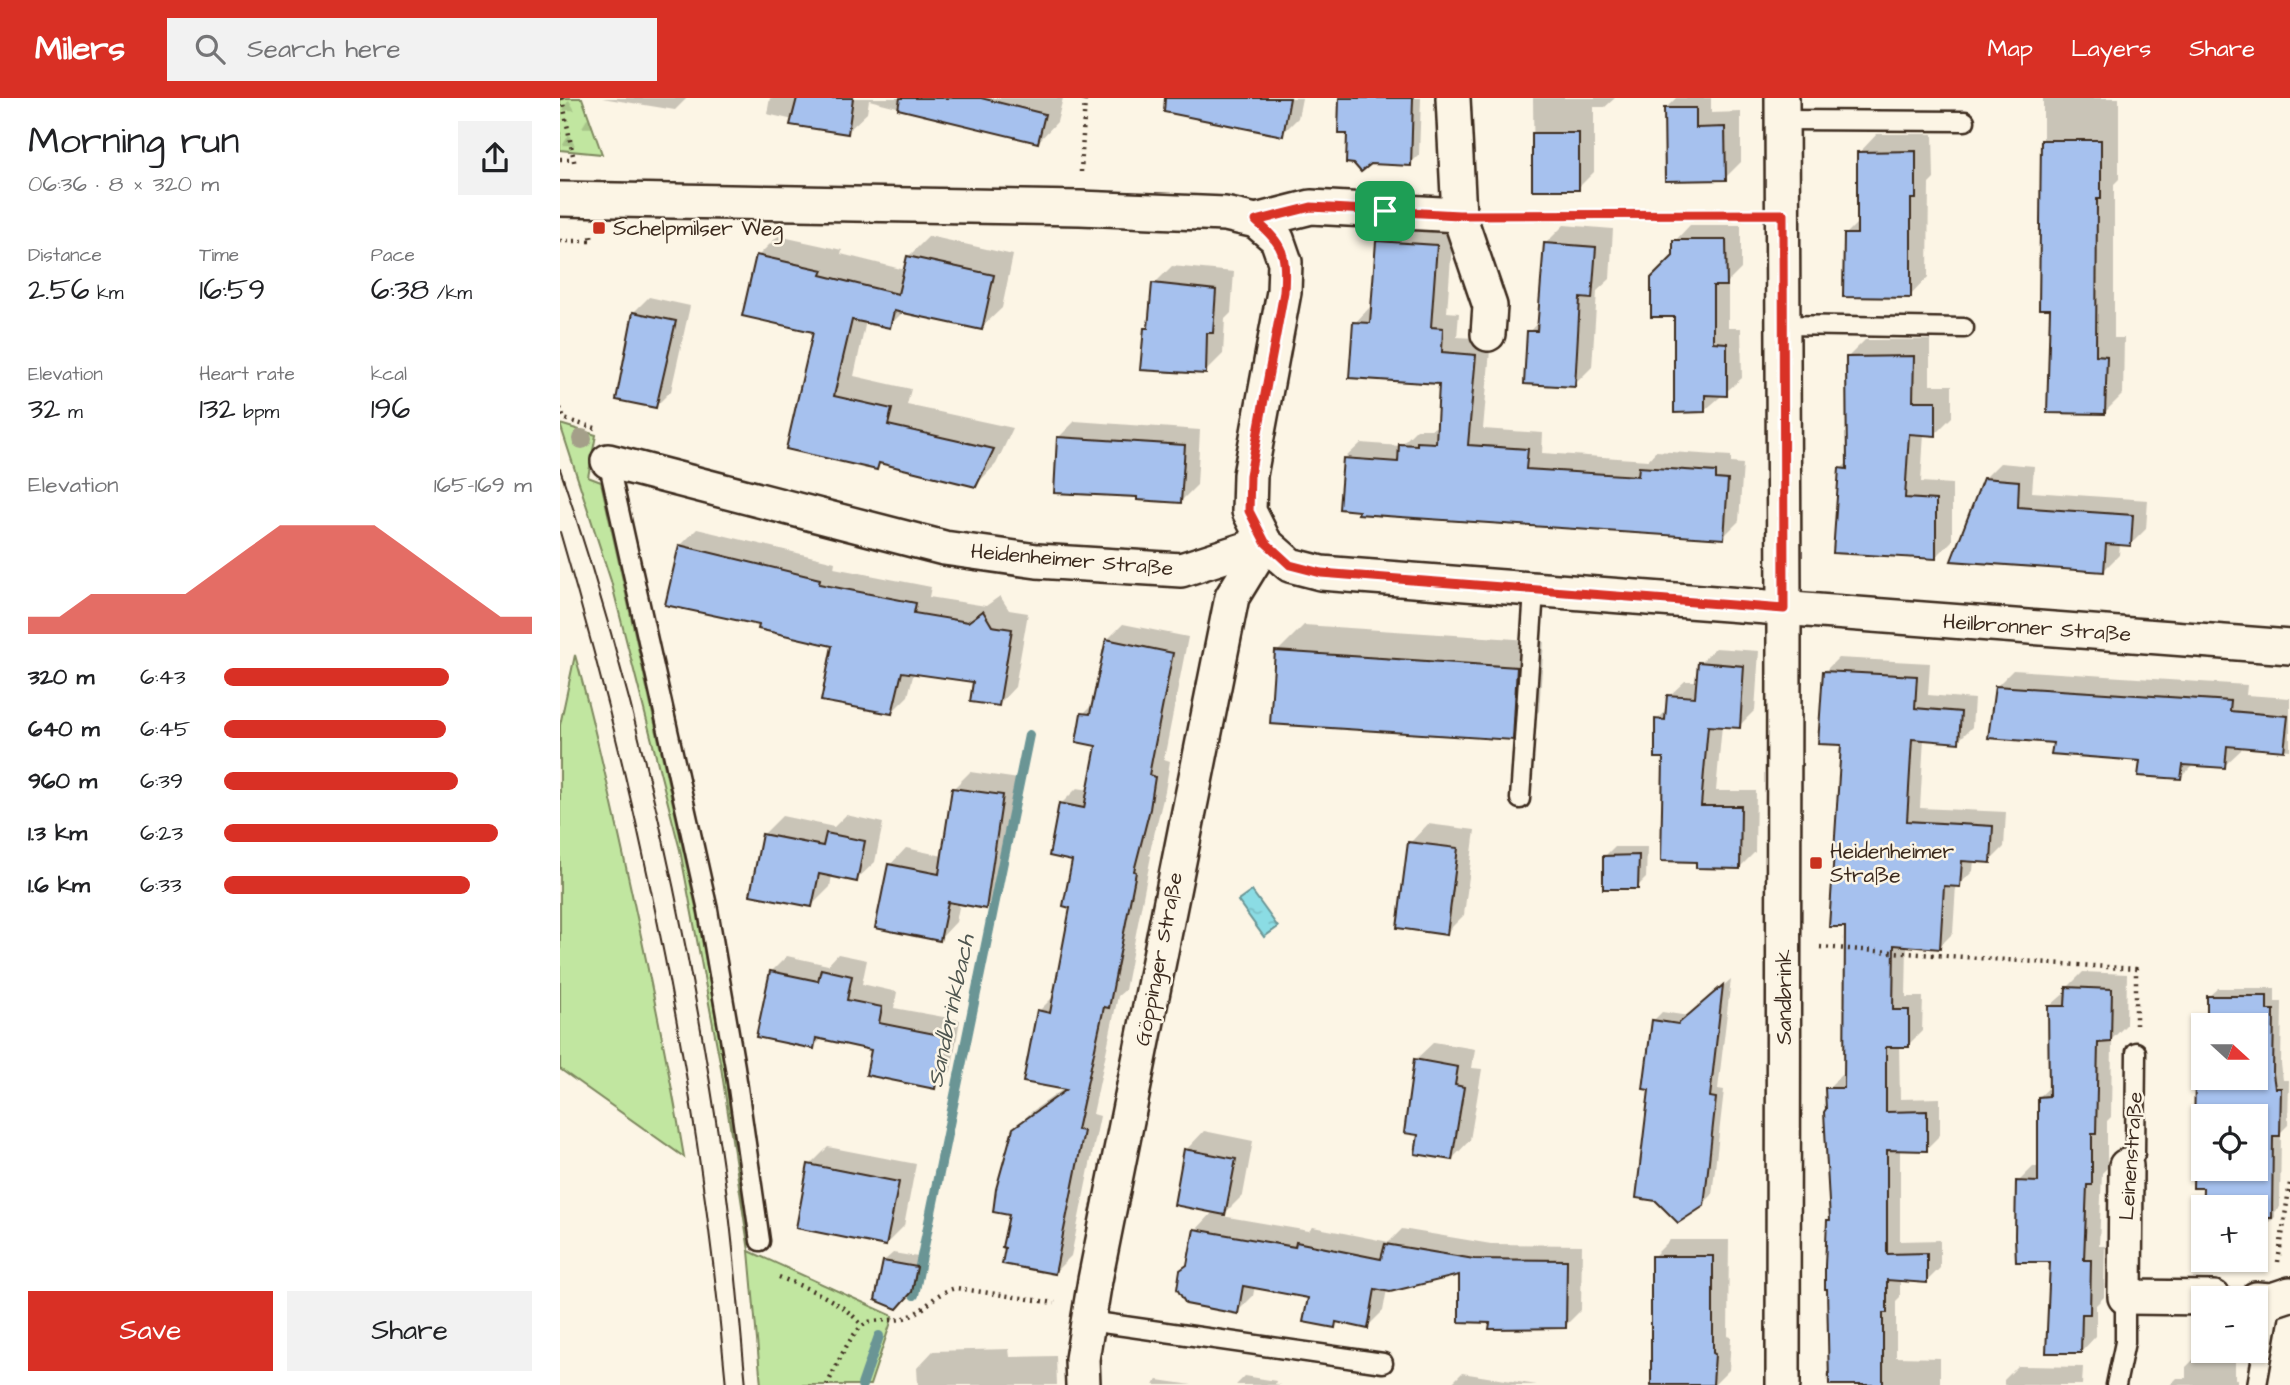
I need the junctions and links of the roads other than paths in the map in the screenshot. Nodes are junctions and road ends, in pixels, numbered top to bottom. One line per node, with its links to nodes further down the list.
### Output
1 (1453, 98): 5 (street)
2 (1782, 109): 3 (lane); 7 (street, Sandbrink)
3 (1965, 121)
4 (571, 199): 6 (street)
5 (1459, 215): 6 (street); 9 (street)
6 (1256, 221): 11 (street)
7 (1784, 326): 8 (lane); 13 (street, Sandbrink)
8 (1964, 328)
9 (1488, 334)
10 (608, 461): 11 (street, Heidenheimer Straße); 18 (lane)
11 (1265, 542): 12 (street); 22 (street, Göppinger Straße)
12 (1534, 590): 13 (street); 15 (lane)
13 (1784, 609): 14 (street, Heilbronner Straße); 25 (street, Sandbrink)
14 (2290, 648)
15 (1520, 799)
16 (2136, 1052): 17 (lane, Leinenstraße)
17 (2126, 1166): 19 (street, Leinenstraße)
18 (760, 1241)
19 (2125, 1297): 20 (street); 26 (lane)
20 (2191, 1298)
21 (2273, 1298): 27 (lane)
22 (1089, 1314): 23 (lane); 24 (street, Göppinger Straße)
23 (1383, 1363)
24 (1083, 1385)
25 (1783, 1385)
26 (2116, 1385)
27 (2257, 1385)

